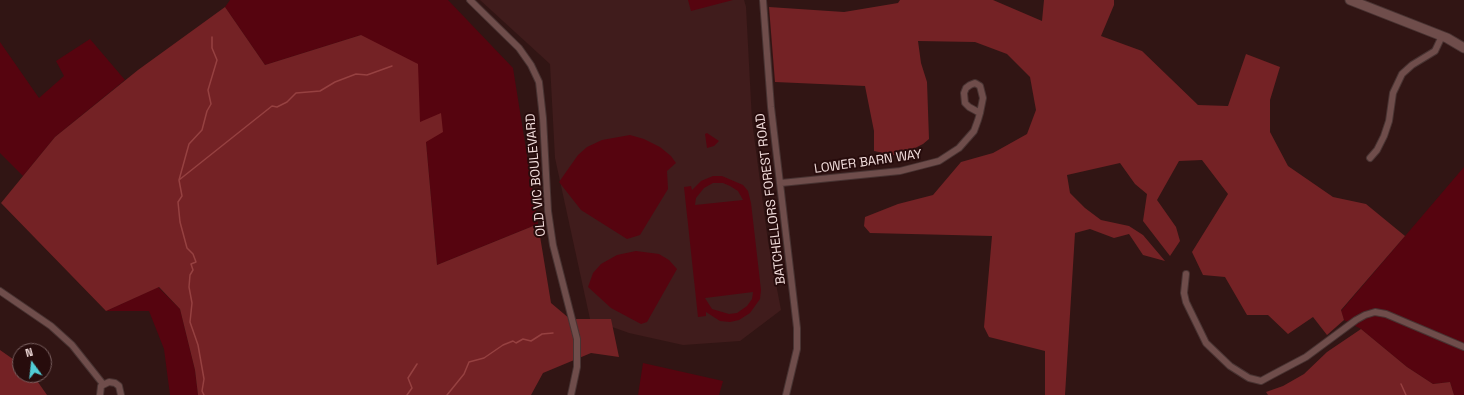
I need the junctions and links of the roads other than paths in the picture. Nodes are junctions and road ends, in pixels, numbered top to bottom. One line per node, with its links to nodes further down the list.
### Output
1 (470, 0): 15 (street, OLD VIC BOULEVARD)
2 (763, 0): 8 (street, BATCHELLORS FOREST ROAD)
3 (1350, 0): 4 (main road)
4 (1442, 36): 5 (main road); 7 (street)
5 (1464, 48)
6 (980, 113): 6 (street, LOWER BARN WAY); 8 (street, LOWER BARN WAY)
7 (1370, 158)
8 (781, 184): 16 (street, BATCHELLORS FOREST ROAD)
9 (1186, 274): 11 (street)
10 (0, 291): 12 (street)
11 (1464, 347)
12 (104, 384): 13 (street); 14 (street)
13 (100, 395)
14 (121, 395)
15 (571, 395)
16 (786, 395)

